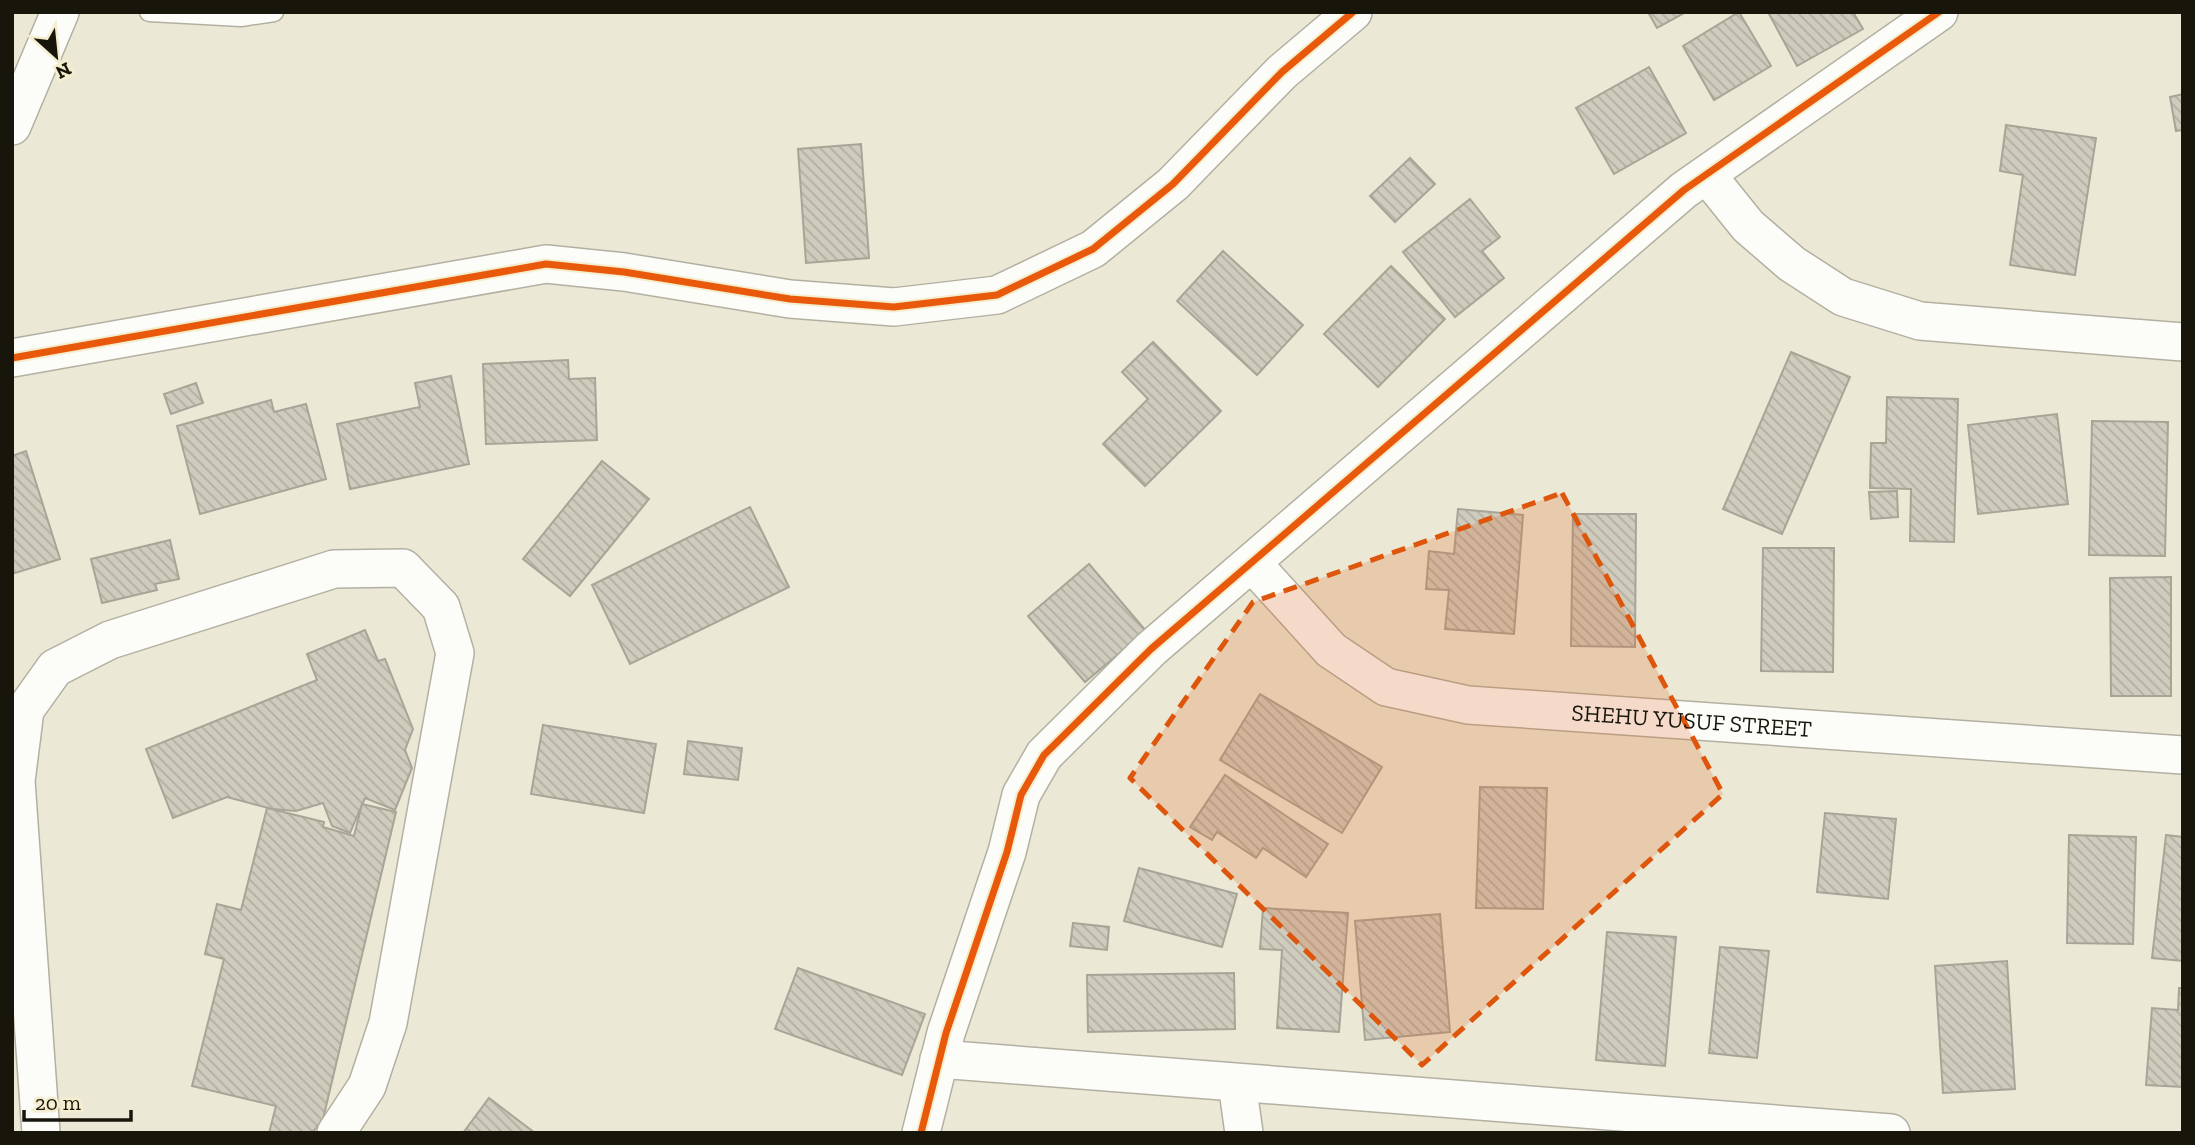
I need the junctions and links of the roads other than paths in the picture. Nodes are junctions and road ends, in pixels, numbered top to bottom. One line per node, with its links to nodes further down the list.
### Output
1 (60, 12): 6 (street)
2 (149, 12): 3 (lane)
3 (274, 12)
4 (1353, 12): 9 (street)
5 (1939, 12): 7 (street)
6 (12, 126)
7 (1707, 175): 8 (street); 10 (street)
8 (2183, 342)
9 (12, 358)
10 (1252, 563): 11 (street, SHEHU YUSUF STREET); 12 (street)
11 (2183, 755)
12 (939, 1059): 13 (street); 16 (street)
13 (1237, 1083): 17 (street); 18 (street)
14 (41, 1133): 15 (street)
15 (336, 1133)
16 (921, 1133)
17 (1244, 1133)
18 (1891, 1133)

